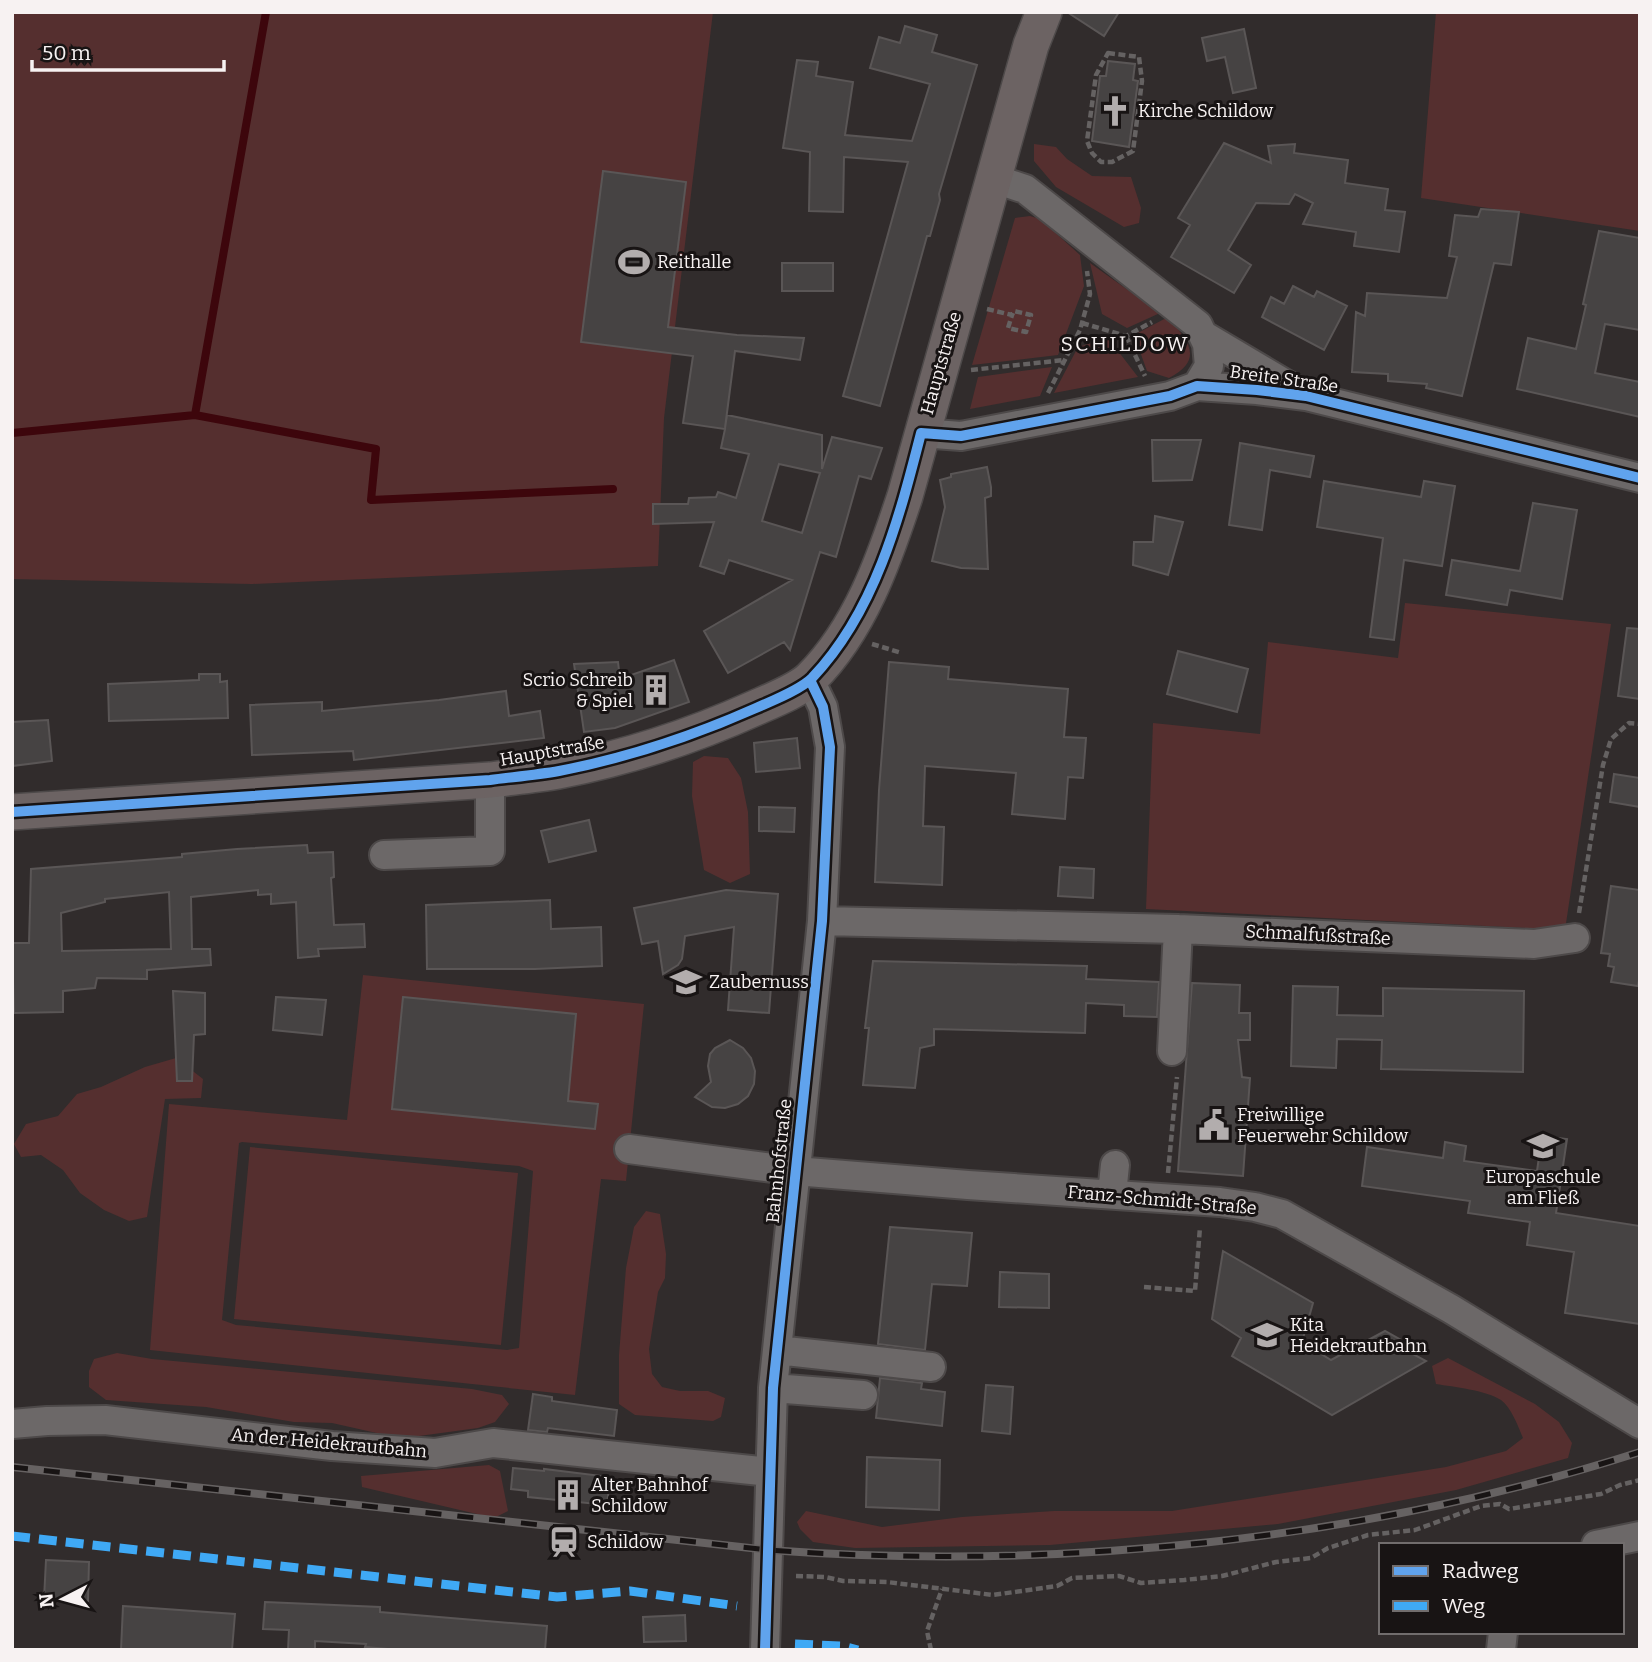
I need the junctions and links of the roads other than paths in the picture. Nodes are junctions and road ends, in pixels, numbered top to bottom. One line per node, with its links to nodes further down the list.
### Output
1 (1044, 12): 2 (main road, Hauptstraße)
2 (992, 178): 3 (street, Breite Straße); 6 (main road, Hauptstraße)
3 (1203, 335): 4 (street, Breite Straße); 5 (street, Breite Straße)
4 (1197, 386): 5 (street, Breite Straße); 6 (street, Breite Straße)
5 (1306, 396): 7 (street, Breite Straße)
6 (921, 433): 8 (main road, Hauptstraße)
7 (1640, 478)
8 (810, 680): 9 (main road, Hauptstraße); 12 (street, Bahnhofstraße)
9 (490, 780): 10 (main road, Hauptstraße); 11 (street)
10 (12, 812)
11 (384, 855)
12 (822, 921): 13 (street, Schmalfußstraße); 18 (street, Bahnhofstraße)
13 (1178, 929): 14 (street, Schmalfußstraße); 15 (street)
14 (1575, 938)
15 (1175, 1062)
16 (629, 1149): 18 (street, Franz-Schmidt-Straße)
17 (1115, 1165): 19 (street)
18 (795, 1171): 19 (street, Franz-Schmidt-Straße); 20 (street, Bahnhofstraße)
19 (1112, 1194): 25 (street, Franz-Schmidt-Straße)
20 (777, 1350): 21 (street); 22 (street, Bahnhofstraße)
21 (931, 1367)
22 (773, 1388): 23 (street); 26 (street, Bahnhofstraße)
23 (863, 1395)
24 (12, 1424): 26 (street, An der Heidekrautbahn)
25 (1640, 1424)
26 (770, 1472): 29 (street, Bahnhofstraße)
27 (1640, 1536): 28 (street)
28 (1606, 1543)
29 (765, 1650)

